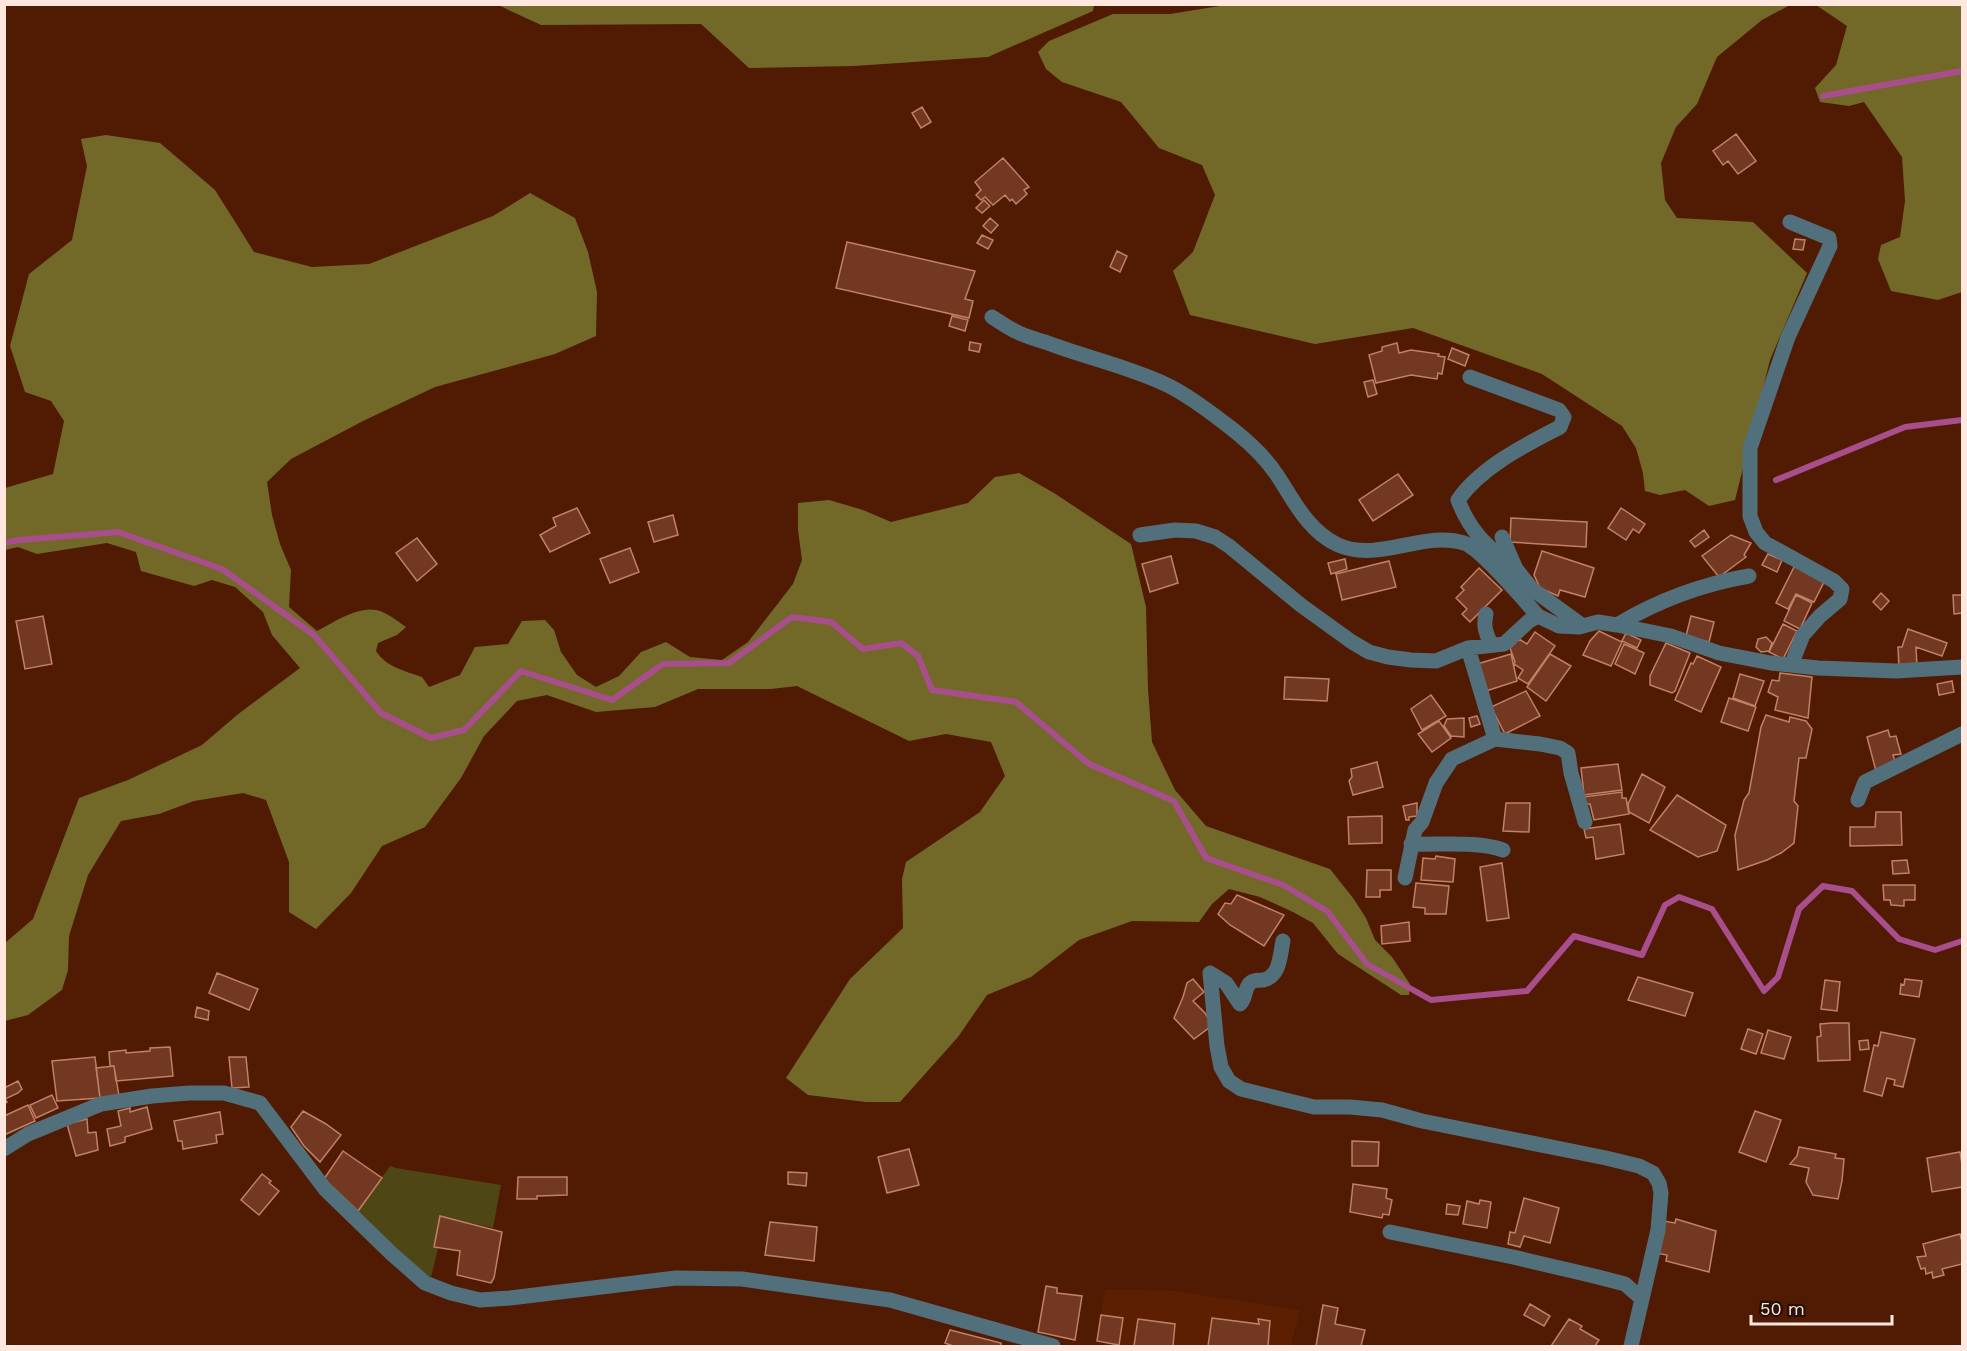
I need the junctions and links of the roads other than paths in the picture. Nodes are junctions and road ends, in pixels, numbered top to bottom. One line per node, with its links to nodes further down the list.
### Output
1 (1790, 222): 14 (street)
2 (992, 317): 9 (street)
3 (1470, 377): 6 (street)
4 (1140, 535): 13 (street)
5 (1502, 537): 6 (street)
6 (1516, 569): 11 (street)
7 (1749, 576): 10 (street)
8 (1485, 614): 12 (street)
9 (1538, 616): 11 (street); 12 (street)
10 (1617, 625): 11 (street); 14 (street)
11 (1583, 627)
12 (1491, 645): 13 (street)
13 (1468, 648): 17 (street)
14 (1791, 665): 15 (street)
15 (1962, 667)
16 (1962, 734): 18 (street)
17 (1495, 740): 19 (street); 20 (street)
18 (1858, 800)
19 (1585, 822)
20 (1411, 844): 21 (street); 22 (street)
21 (1503, 850)
22 (1405, 878)
23 (1283, 941): 26 (street)
24 (4, 1149): 27 (street)
25 (1390, 1232): 26 (street)
26 (1642, 1299): 28 (street)
27 (1053, 1347)
28 (1631, 1347)

